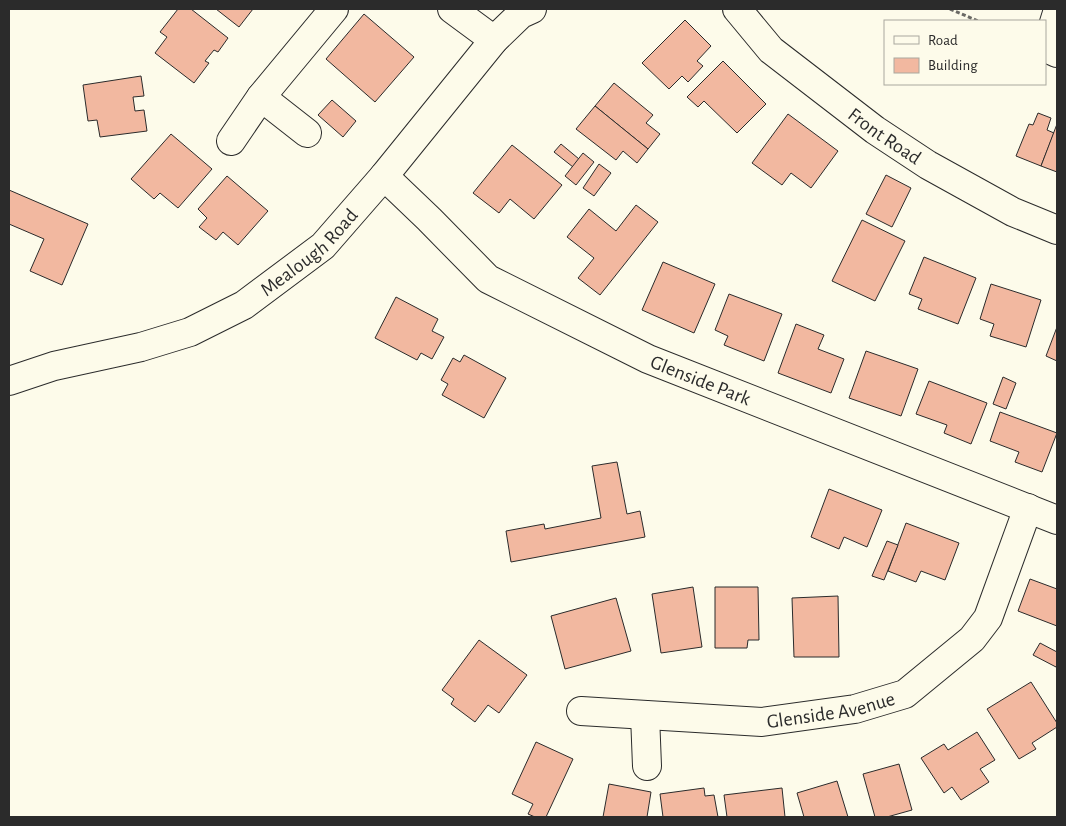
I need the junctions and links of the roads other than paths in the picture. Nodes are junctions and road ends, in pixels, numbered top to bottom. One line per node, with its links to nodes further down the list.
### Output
1 (334, 9): 8 (street)
2 (452, 9): 6 (street)
3 (532, 9): 6 (street, Mealough Road)
4 (737, 9): 12 (street, Front Road)
5 (1057, 13): 7 (street)
6 (494, 40): 11 (street, Mealough Road)
7 (1057, 54)
8 (261, 97): 9 (street); 10 (street)
9 (307, 133)
10 (231, 141)
11 (384, 176): 13 (street, Mealough Road); 14 (street, Glenside Park)
12 (1057, 230)
13 (9, 381)
14 (1028, 508): 15 (street, Glenside Park); 17 (street, Glenside Avenue)
15 (1057, 520)
16 (582, 711): 17 (street, Glenside Avenue)
17 (645, 715): 18 (street)
18 (647, 766)

